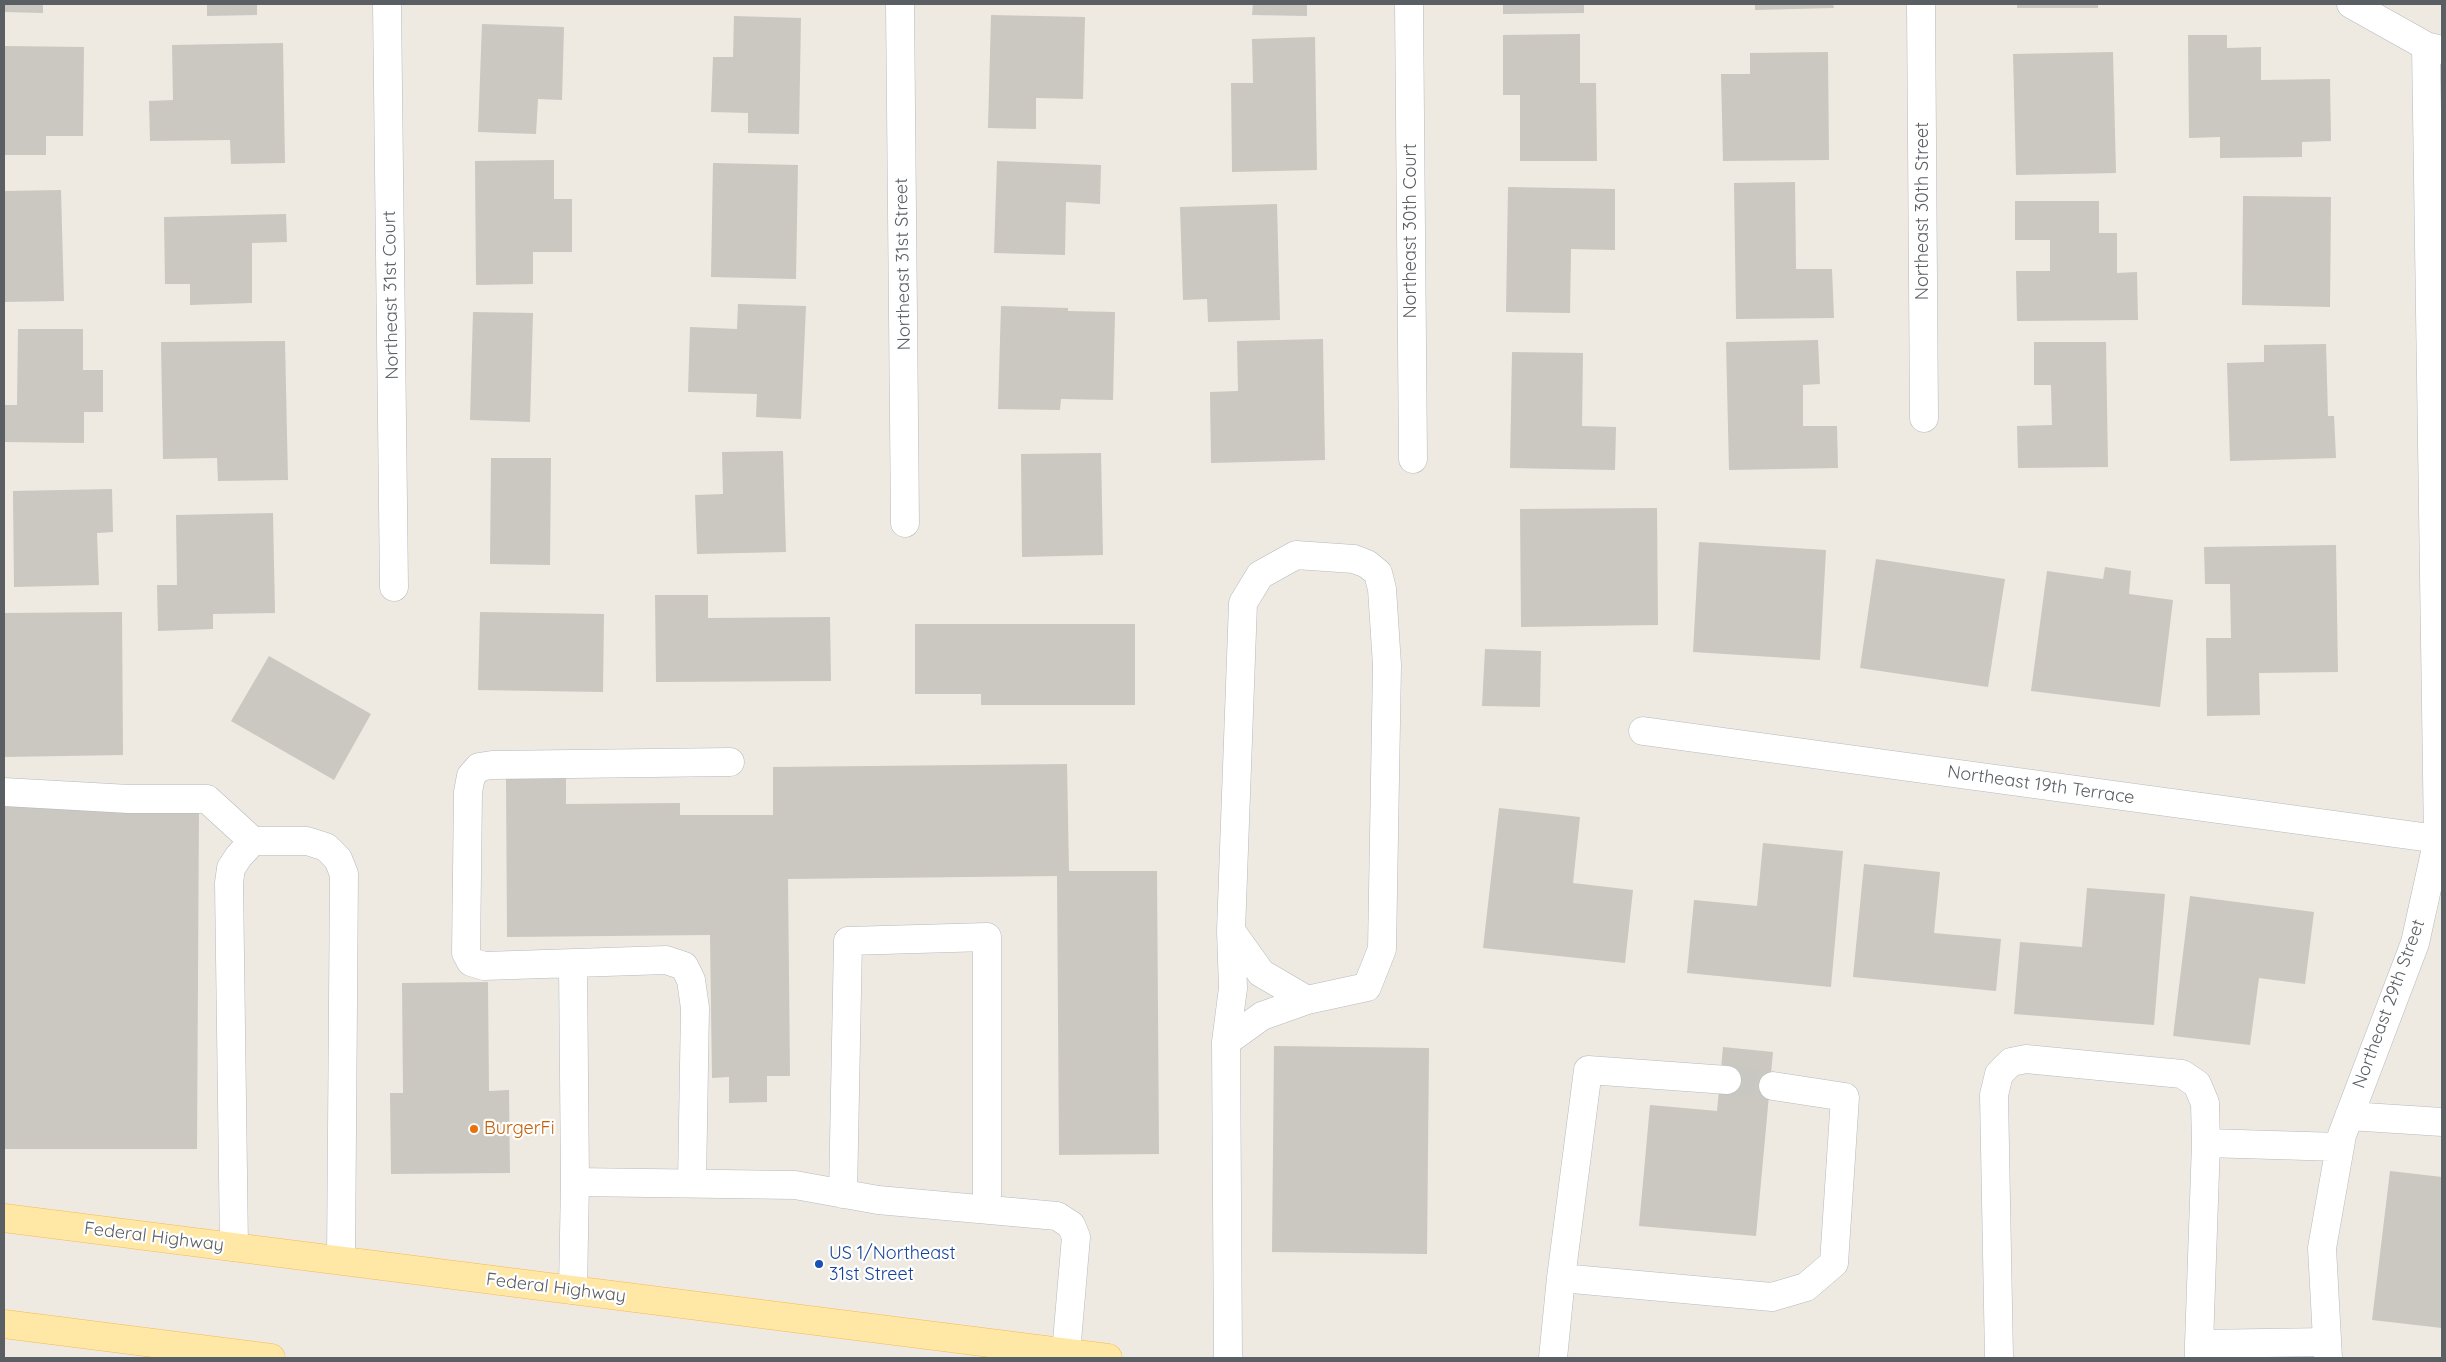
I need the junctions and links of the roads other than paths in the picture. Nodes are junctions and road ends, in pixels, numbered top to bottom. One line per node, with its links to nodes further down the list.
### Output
1 (388, 4): 10 (street, Northeast 31st Court)
2 (900, 4): 9 (street, Northeast 31st Street)
3 (1410, 4): 8 (street, Northeast 30th Court)
4 (1922, 4): 7 (street, Northeast 30th Street)
5 (2351, 4): 6 (street)
6 (2434, 48): 14 (street, Northeast 29th Street)
7 (1924, 418)
8 (1413, 459)
9 (905, 523)
10 (394, 587)
11 (1643, 731): 14 (street, Northeast 19th Terrace)
12 (730, 762): 17 (street)
13 (4, 792): 15 (street)
14 (2438, 839): 22 (street, Northeast 29th Street)
15 (253, 841): 31 (street); 32 (street)
16 (1231, 931): 18 (street); 18 (street); 19 (street)
17 (573, 965): 26 (street); 27 (street)
18 (1307, 1000): 19 (street)
19 (1226, 1042): 41 (street)
20 (1726, 1080): 33 (street)
21 (1773, 1086): 33 (street)
22 (2349, 1116): 23 (street); 25 (street, Northeast 29th Street)
23 (2442, 1122)
24 (2206, 1143): 25 (street); 37 (street); 43 (street)
25 (2340, 1147): 36 (street, Northeast 29th Street)
26 (575, 1182): 27 (street); 34 (street)
27 (692, 1183): 28 (street)
28 (843, 1194): 29 (street); 29 (street)
29 (987, 1209): 38 (street)
30 (4, 1218): 31 (main road, Federal Highway)
31 (234, 1247): 32 (main road, Federal Highway)
32 (341, 1260): 34 (main road, Federal Highway)
33 (1561, 1278): 42 (street)
34 (573, 1290): 38 (main road, Federal Highway)
35 (4, 1324): 39 (main road)
36 (2328, 1350): 37 (street)
37 (2199, 1351)
38 (1063, 1356): 40 (main road, Federal Highway)
39 (271, 1358)
40 (1108, 1358)
41 (1228, 1358)
42 (1553, 1358)
43 (2000, 1358)

